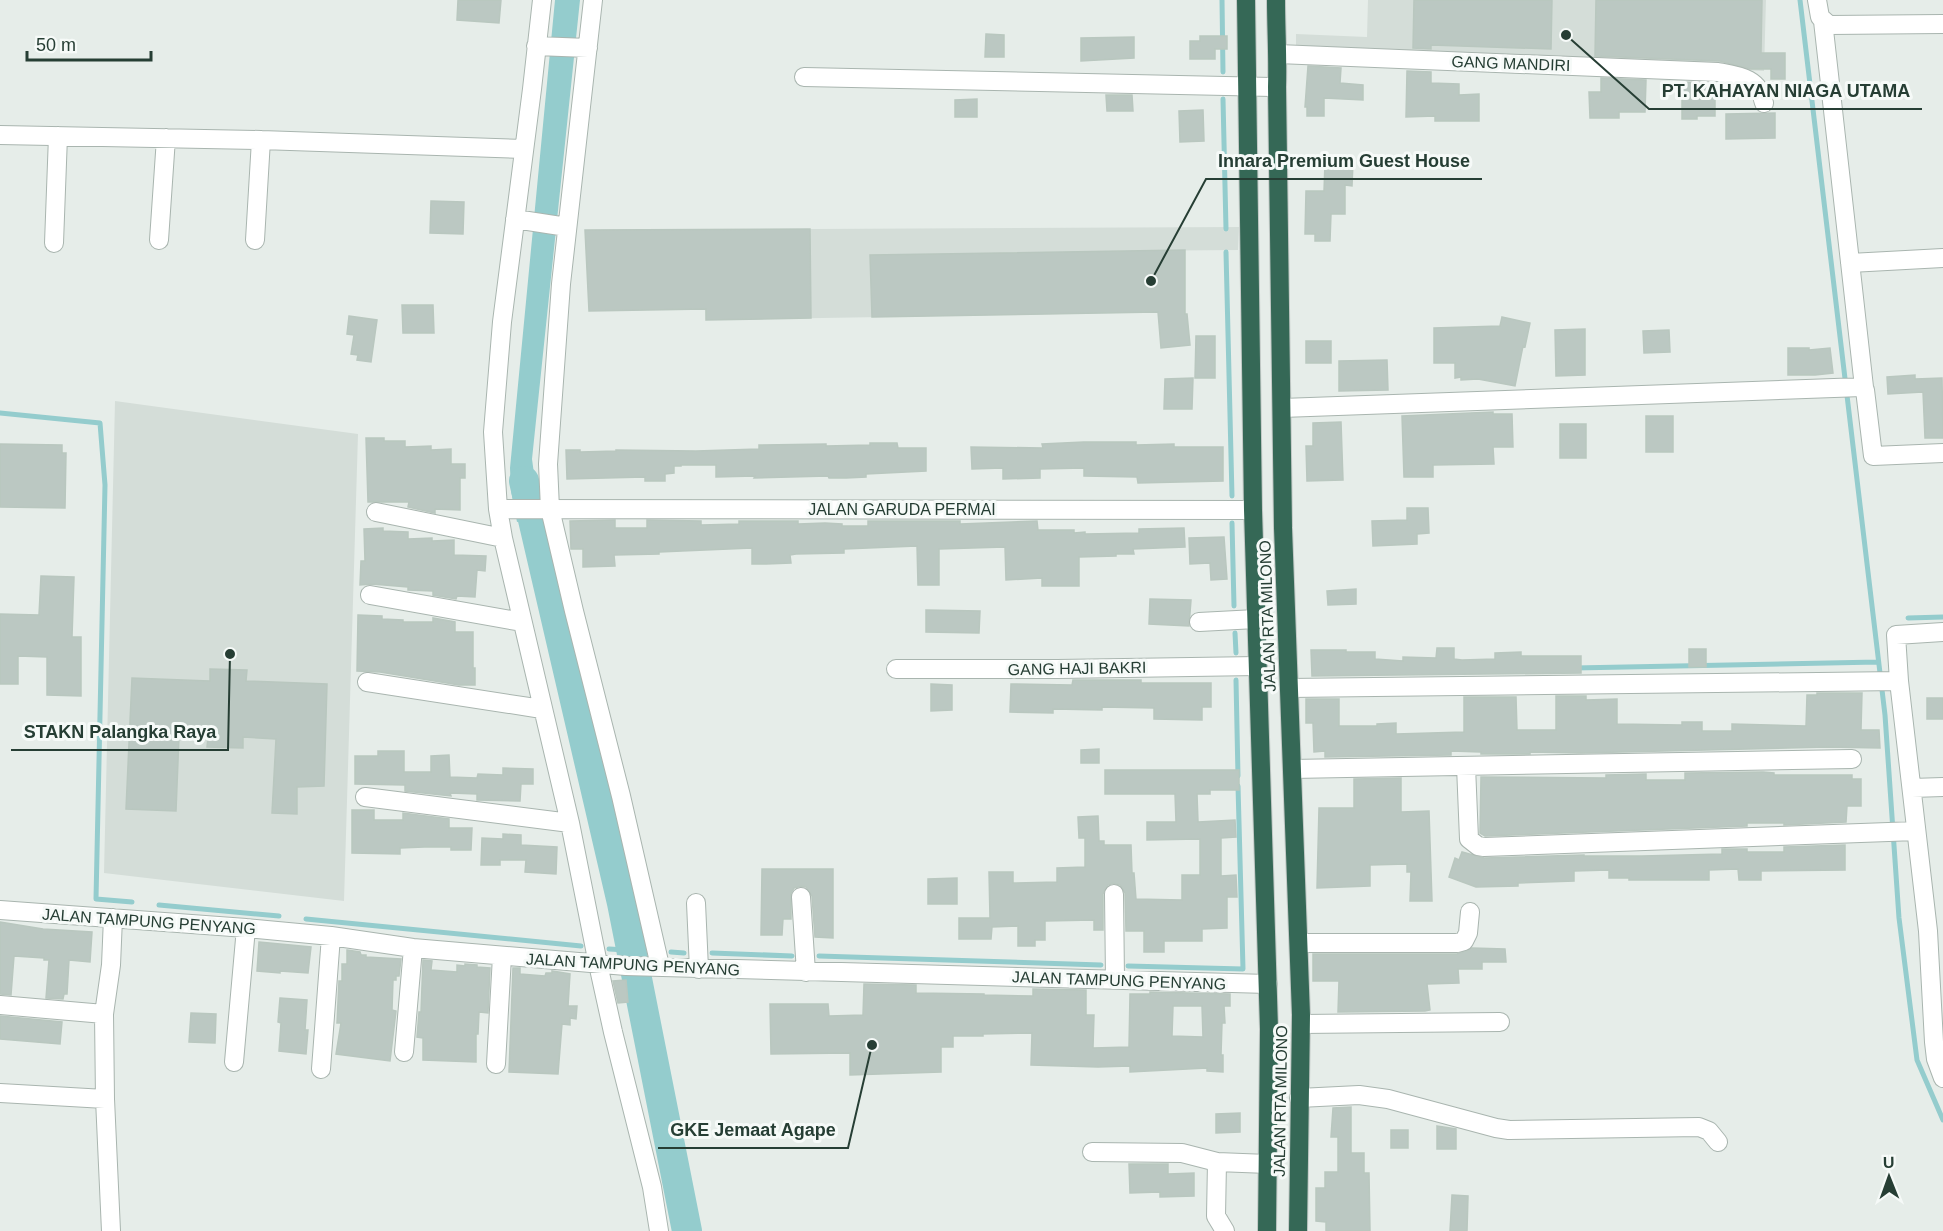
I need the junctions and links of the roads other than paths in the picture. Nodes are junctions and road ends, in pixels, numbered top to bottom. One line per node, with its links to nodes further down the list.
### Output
1 (542, 0): 8 (street)
2 (593, 0): 9 (street)
3 (1246, 0): 12 (highway, JALAN RTA MILONO)
4 (1276, 0): 10 (highway, JALAN RTA MILONO)
5 (1817, 0): 6 (street)
6 (1823, 21): 7 (street); 26 (street)
7 (1943, 24)
8 (536, 46): 9 (street); 19 (street)
9 (581, 47): 21 (street)
10 (1278, 54): 13 (highway, JALAN RTA MILONO); 14 (street, GANG MANDIRI)
11 (804, 76): 12 (street)
12 (1247, 86): 13 (street); 32 (highway, JALAN RTA MILONO)
13 (1277, 87): 28 (highway, JALAN RTA MILONO)
14 (1764, 103)
15 (0, 135): 16 (street)
16 (58, 136): 17 (street); 24 (street)
17 (166, 138): 18 (street); 22 (street)
18 (261, 140): 19 (street); 23 (street)
19 (524, 149): 20 (street)
20 (519, 220): 21 (street); 30 (street)
21 (562, 226): 31 (street)
22 (159, 240)
23 (255, 240)
24 (54, 243)
25 (1943, 258): 26 (street)
26 (1850, 263): 27 (street)
27 (1852, 388): 28 (street); 29 (street)
28 (1282, 408): 44 (highway, JALAN RTA MILONO)
29 (1943, 453)
30 (506, 509): 31 (street, JALAN GARUDA PERMAI); 34 (street)
31 (543, 509): 32 (street, JALAN GARUDA PERMAI); 67 (street)
32 (1253, 510): 36 (highway, JALAN RTA MILONO)
33 (376, 512): 34 (street)
34 (503, 538): 37 (street)
35 (370, 595): 37 (street)
36 (1256, 619): 38 (street); 40 (highway, JALAN RTA MILONO)
37 (522, 622): 45 (street)
38 (1199, 622)
39 (1943, 632): 43 (street)
40 (1258, 666): 41 (street, GANG HAJI BAKRI); 71 (highway, JALAN RTA MILONO)
41 (896, 669)
42 (367, 682): 45 (street)
43 (1887, 682): 44 (street); 50 (street)
44 (1289, 688): 48 (highway, JALAN RTA MILONO)
45 (542, 709): 52 (street)
46 (1852, 759): 47 (street)
47 (1466, 766): 48 (street); 53 (street)
48 (1292, 769): 63 (highway, JALAN RTA MILONO)
49 (1943, 786): 50 (street)
50 (1912, 788): 53 (street)
51 (365, 797): 52 (street)
52 (570, 823): 66 (street)
53 (1903, 832): 61 (street)
54 (1114, 894): 70 (street)
55 (801, 897): 69 (street)
56 (696, 903): 68 (street)
57 (0, 910): 59 (street, JALAN TAMPUNG PENYANG)
58 (1470, 912): 63 (street)
59 (113, 918): 60 (street, JALAN TAMPUNG PENYANG); 73 (street)
60 (246, 928): 62 (street, JALAN TAMPUNG PENYANG); 77 (street)
61 (1936, 931): 80 (street)
62 (332, 936): 64 (street, JALAN TAMPUNG PENYANG); 79 (street)
63 (1299, 943): 75 (highway, JALAN RTA MILONO)
64 (413, 948): 65 (street, JALAN TAMPUNG PENYANG); 76 (street)
65 (502, 956): 66 (street, JALAN TAMPUNG PENYANG); 78 (street)
66 (598, 964): 67 (street, JALAN TAMPUNG PENYANG); 91 (street)
67 (653, 966): 68 (street, JALAN TAMPUNG PENYANG)
68 (699, 969): 69 (street, JALAN TAMPUNG PENYANG)
69 (807, 972): 70 (street, JALAN TAMPUNG PENYANG)
70 (1115, 979): 71 (street, JALAN TAMPUNG PENYANG)
71 (1268, 984): 87 (highway, JALAN RTA MILONO)
72 (0, 1005): 73 (street)
73 (104, 1014): 83 (street)
74 (1500, 1022): 75 (street)
75 (1301, 1024): 82 (highway, JALAN RTA MILONO)
76 (404, 1052)
77 (234, 1062)
78 (496, 1064)
79 (321, 1069)
80 (1943, 1078)
81 (0, 1093): 83 (street)
82 (1299, 1098): 84 (street); 89 (highway, JALAN RTA MILONO)
83 (105, 1099): 90 (street)
84 (1718, 1142)
85 (1092, 1152): 86 (street)
86 (1217, 1162): 87 (street); 92 (street)
87 (1268, 1164): 88 (highway, JALAN RTA MILONO)
88 (1267, 1229): 89 (highway)
89 (1298, 1229)
90 (111, 1231)
91 (659, 1231)
92 (1225, 1231)

